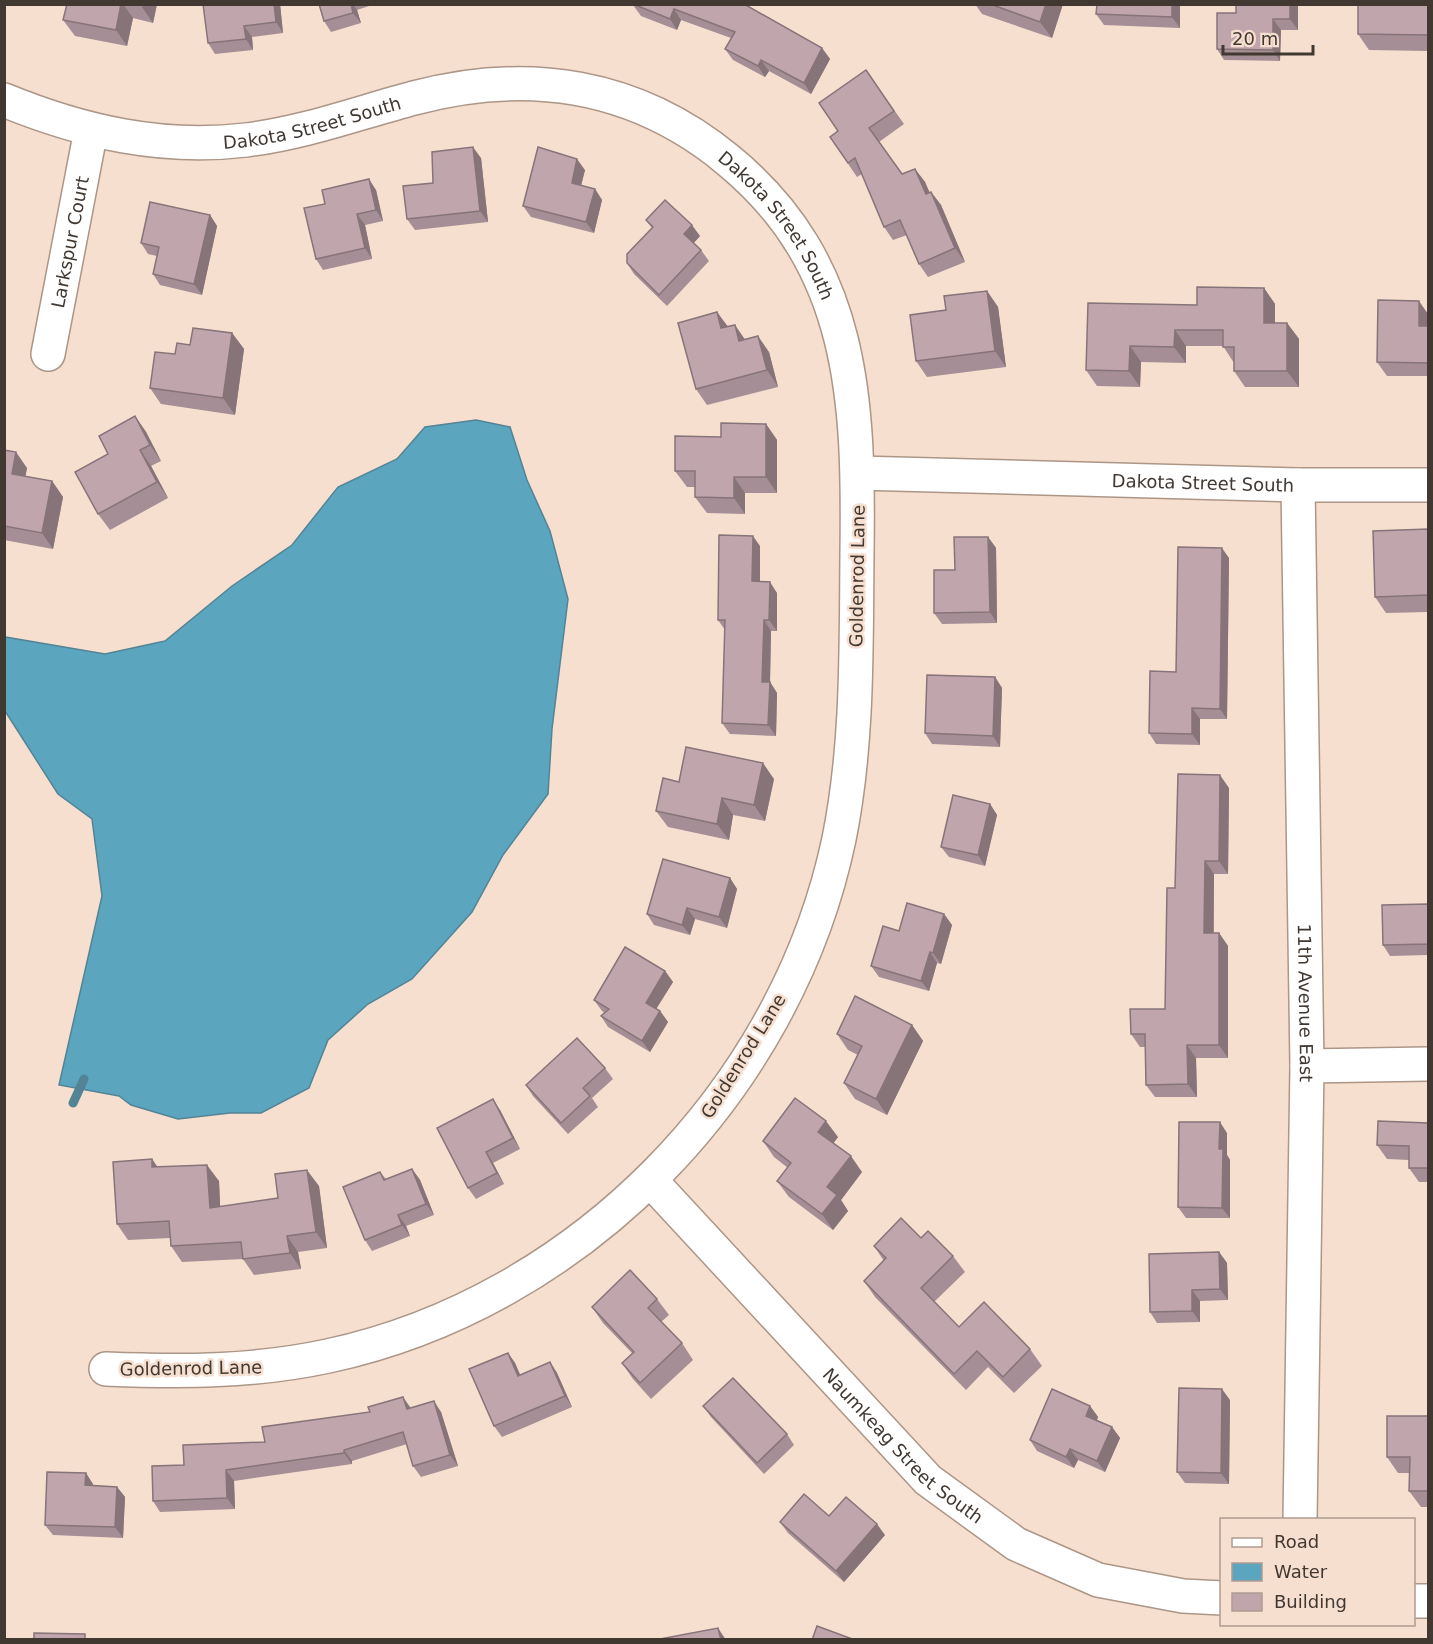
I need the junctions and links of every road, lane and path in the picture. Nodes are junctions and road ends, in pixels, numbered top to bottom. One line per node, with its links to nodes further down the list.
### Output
1 (4, 100): 2 (street, Dakota Street South)
2 (91, 130): 3 (street, Larkspur Court); 4 (street, Dakota Street South)
3 (48, 354)
4 (858, 473): 5 (street, Dakota Street South); 9 (street, Goldenrod Lane)
5 (1298, 485): 6 (street, Dakota Street South); 8 (street, 11th Avenue East)
6 (1428, 485)
7 (1428, 1064): 8 (street)
8 (1307, 1066): 11 (street, 11th Avenue East)
9 (651, 1181): 10 (street, Goldenrod Lane); 12 (street, Naumkeag Street South)
10 (106, 1369)
11 (1299, 1518)
12 (1220, 1598)

